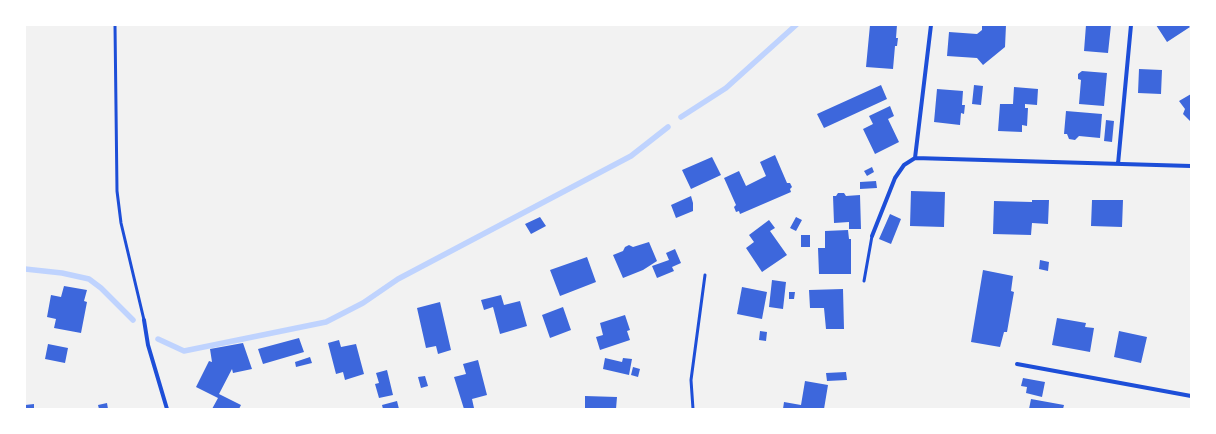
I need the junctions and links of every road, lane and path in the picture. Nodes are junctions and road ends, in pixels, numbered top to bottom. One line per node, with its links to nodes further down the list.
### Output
1 (116, 25): 10 (lane)
2 (931, 25): 4 (street)
3 (1132, 25): 5 (street)
4 (916, 158): 5 (street); 7 (street)
5 (1118, 164): 6 (street)
6 (1191, 166)
7 (872, 236): 9 (lane)
8 (705, 275): 14 (lane)
9 (864, 281)
10 (144, 320): 13 (street)
11 (1017, 364): 12 (street)
12 (1191, 396)
13 (167, 409)
14 (693, 409)

